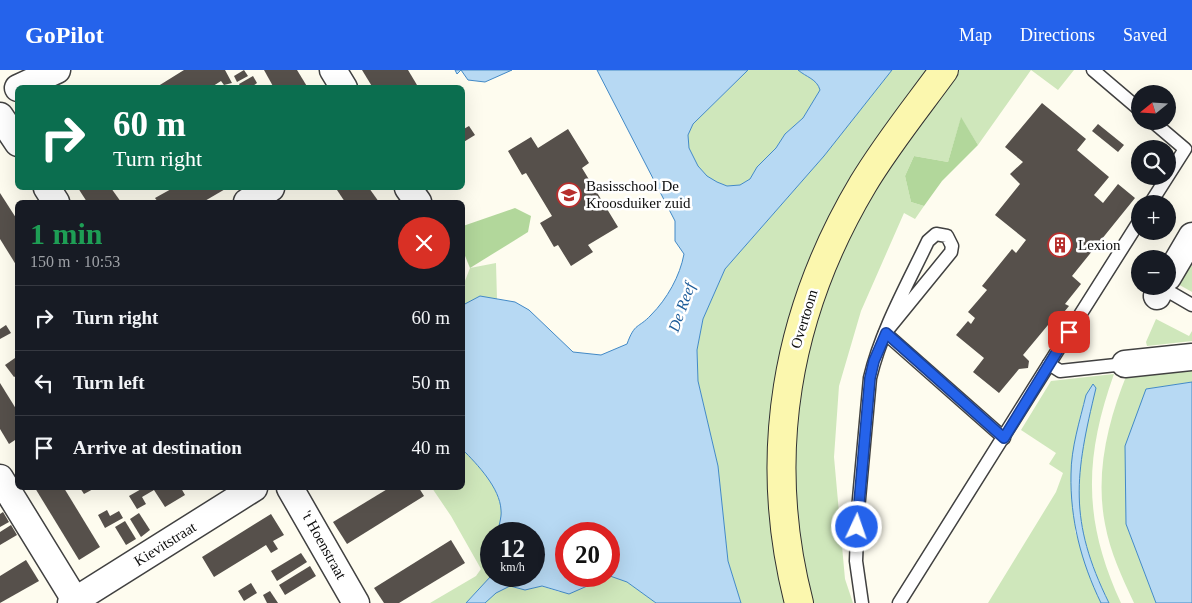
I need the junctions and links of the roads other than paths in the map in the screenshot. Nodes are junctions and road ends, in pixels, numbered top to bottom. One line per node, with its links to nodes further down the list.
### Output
1 (57, 70): 5 (street)
2 (332, 70): 6 (street)
3 (944, 70): 31 (street, Overtoom)
4 (1093, 70): 9 (lane)
5 (24, 85)
6 (342, 85)
7 (15, 89): 8 (street)
8 (0, 96)
9 (1131, 102)
10 (0, 116): 12 (street)
11 (1163, 130): 14 (lane)
12 (15, 138)
13 (268, 190): 15 (street)
14 (1156, 195)
15 (250, 200)
16 (1131, 234): 23 (lane)
17 (1192, 236): 18 (street)
18 (1176, 263)
19 (1175, 295): 20 (lane)
20 (1192, 305)
21 (886, 333): 21 (lane); 25 (lane); 32 (lane)
22 (1192, 357): 24 (street)
23 (1048, 364): 24 (lane); 25 (lane)
24 (1125, 364)
25 (1004, 438): 33 (lane)
26 (0, 478): 29 (street)
27 (244, 490): 29 (street, Kievitstraat)
28 (291, 490): 30 (street, 't Hoenstraat)
29 (73, 602)
30 (356, 603)
31 (799, 603)
32 (862, 603)
33 (899, 603)

